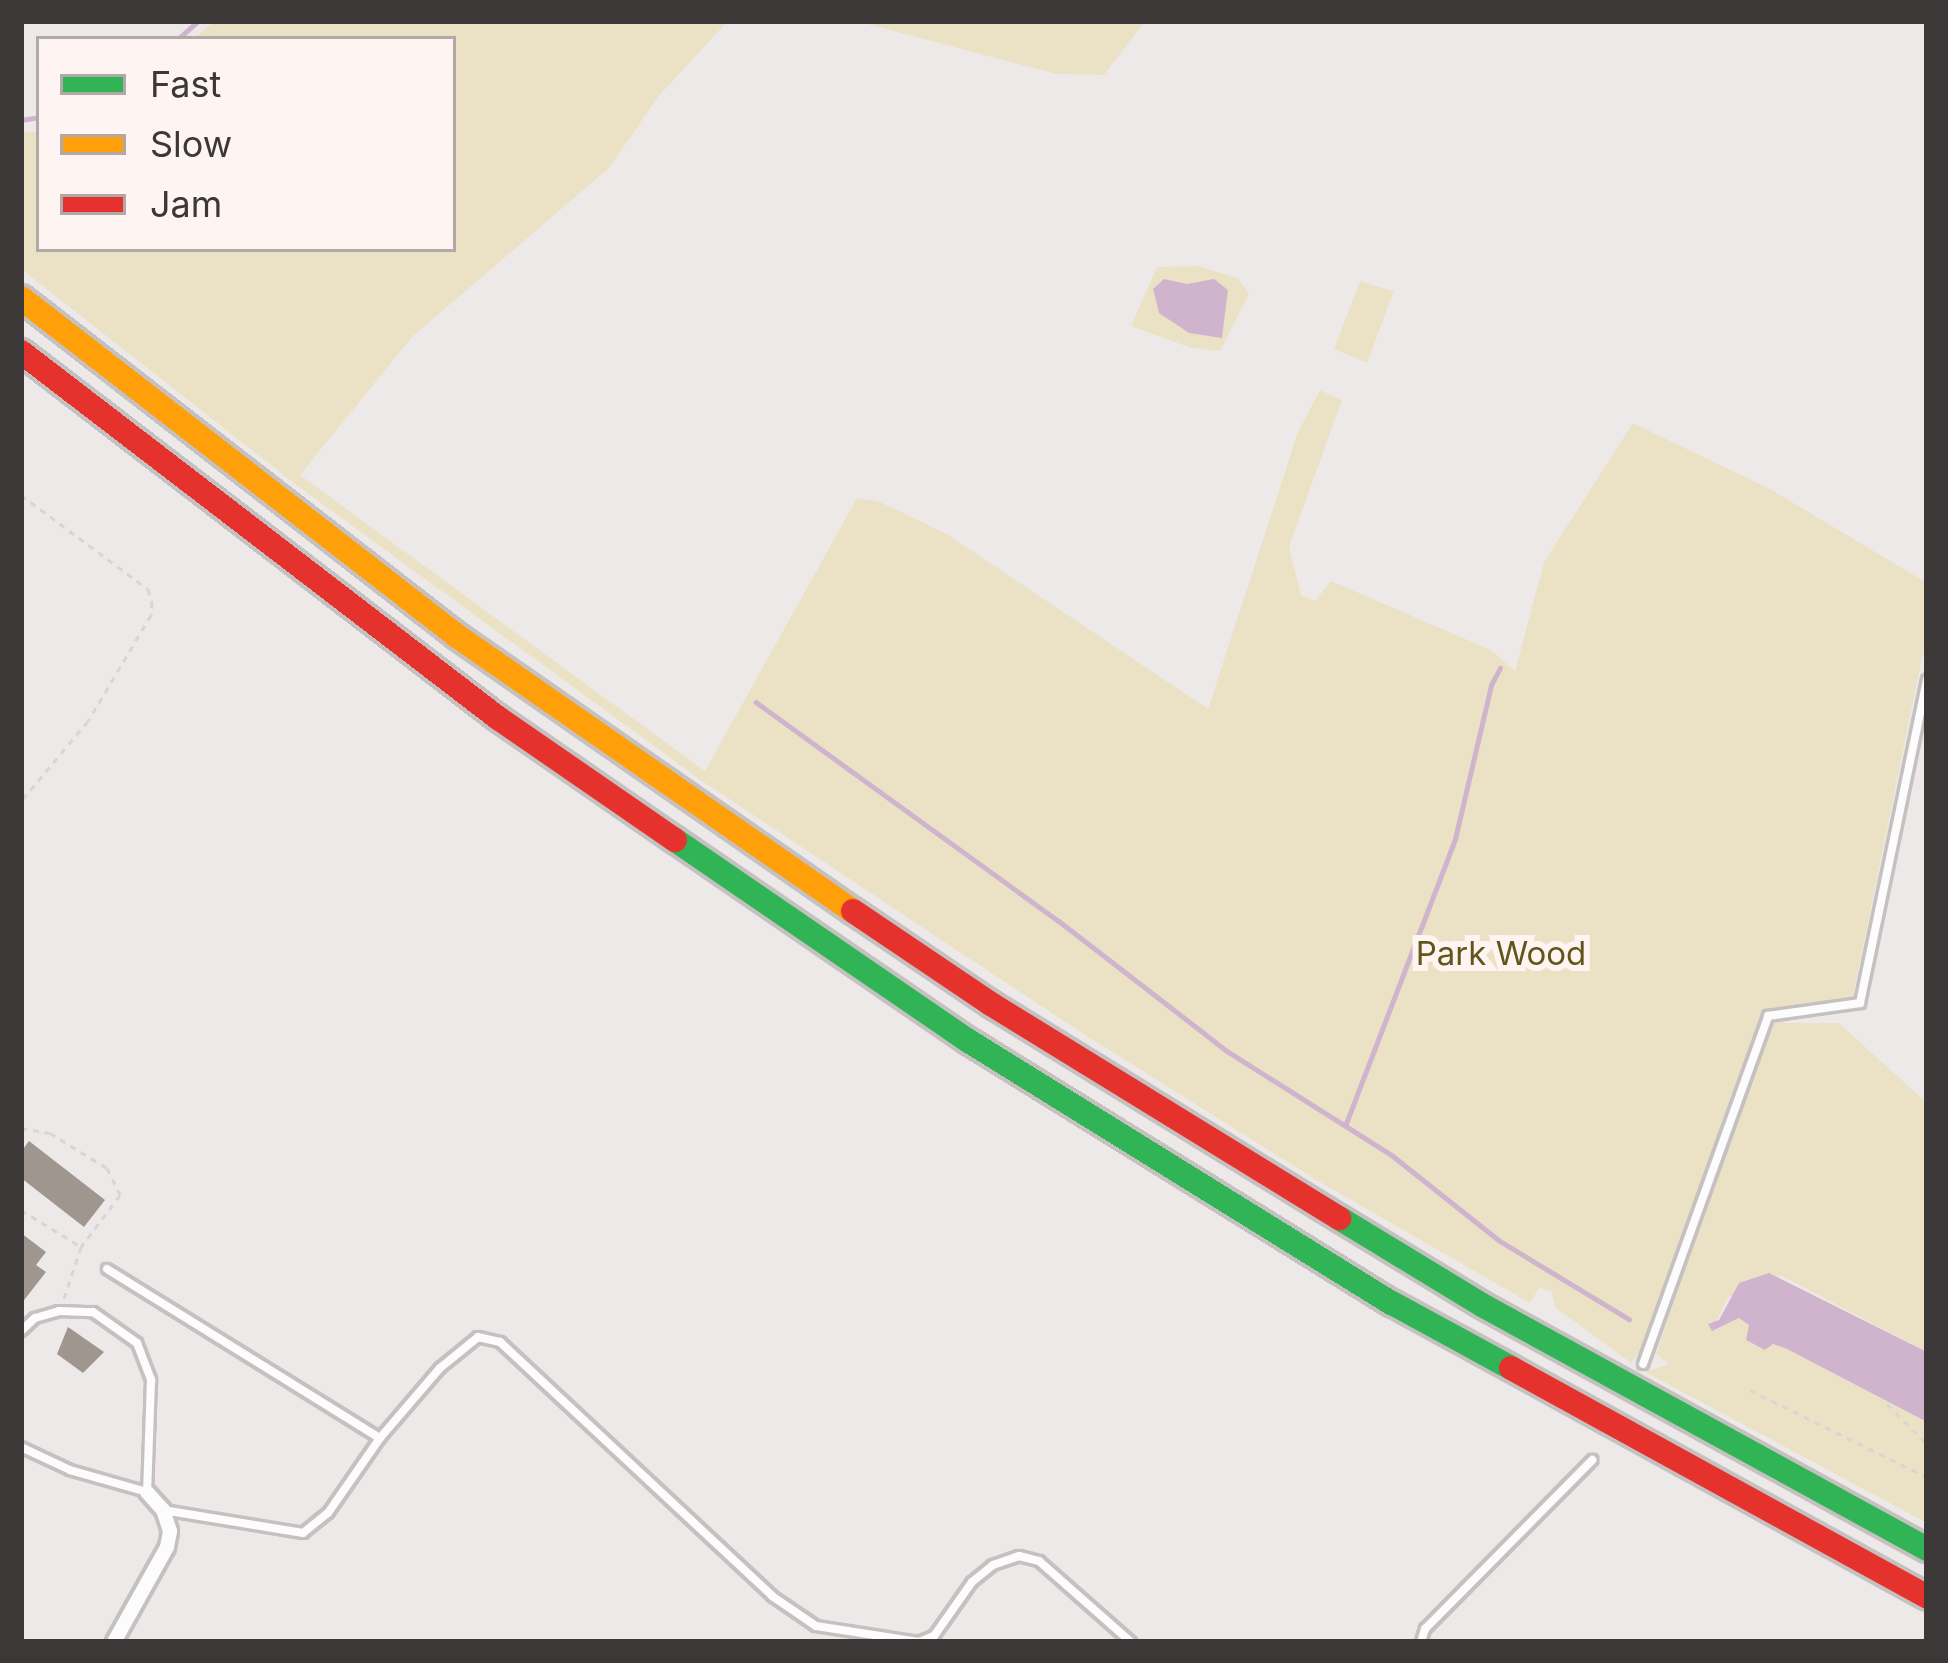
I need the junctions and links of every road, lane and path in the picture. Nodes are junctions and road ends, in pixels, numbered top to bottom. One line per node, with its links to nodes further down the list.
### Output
1 (21, 298): 22 (highway)
2 (21, 352): 23 (highway)
3 (21, 495): 5 (path)
4 (1927, 680): 12 (lane)
5 (21, 801)
6 (21, 1129): 8 (path)
7 (21, 1210): 8 (path)
8 (81, 1247): 10 (path)
9 (107, 1269): 15 (lane)
10 (59, 1311): 11 (lane); 20 (lane)
11 (21, 1331)
12 (1643, 1364)
13 (1750, 1390): 19 (path)
14 (1887, 1405): 16 (path)
15 (380, 1438): 21 (lane); 25 (lane)
16 (1927, 1444)
17 (21, 1447): 20 (lane)
18 (1592, 1460): 26 (lane)
19 (1927, 1477)
20 (147, 1492): 21 (street)
21 (163, 1510): 24 (street)
22 (1927, 1549)
23 (1927, 1597)
24 (114, 1642)
25 (1131, 1642)
26 (1421, 1642)

